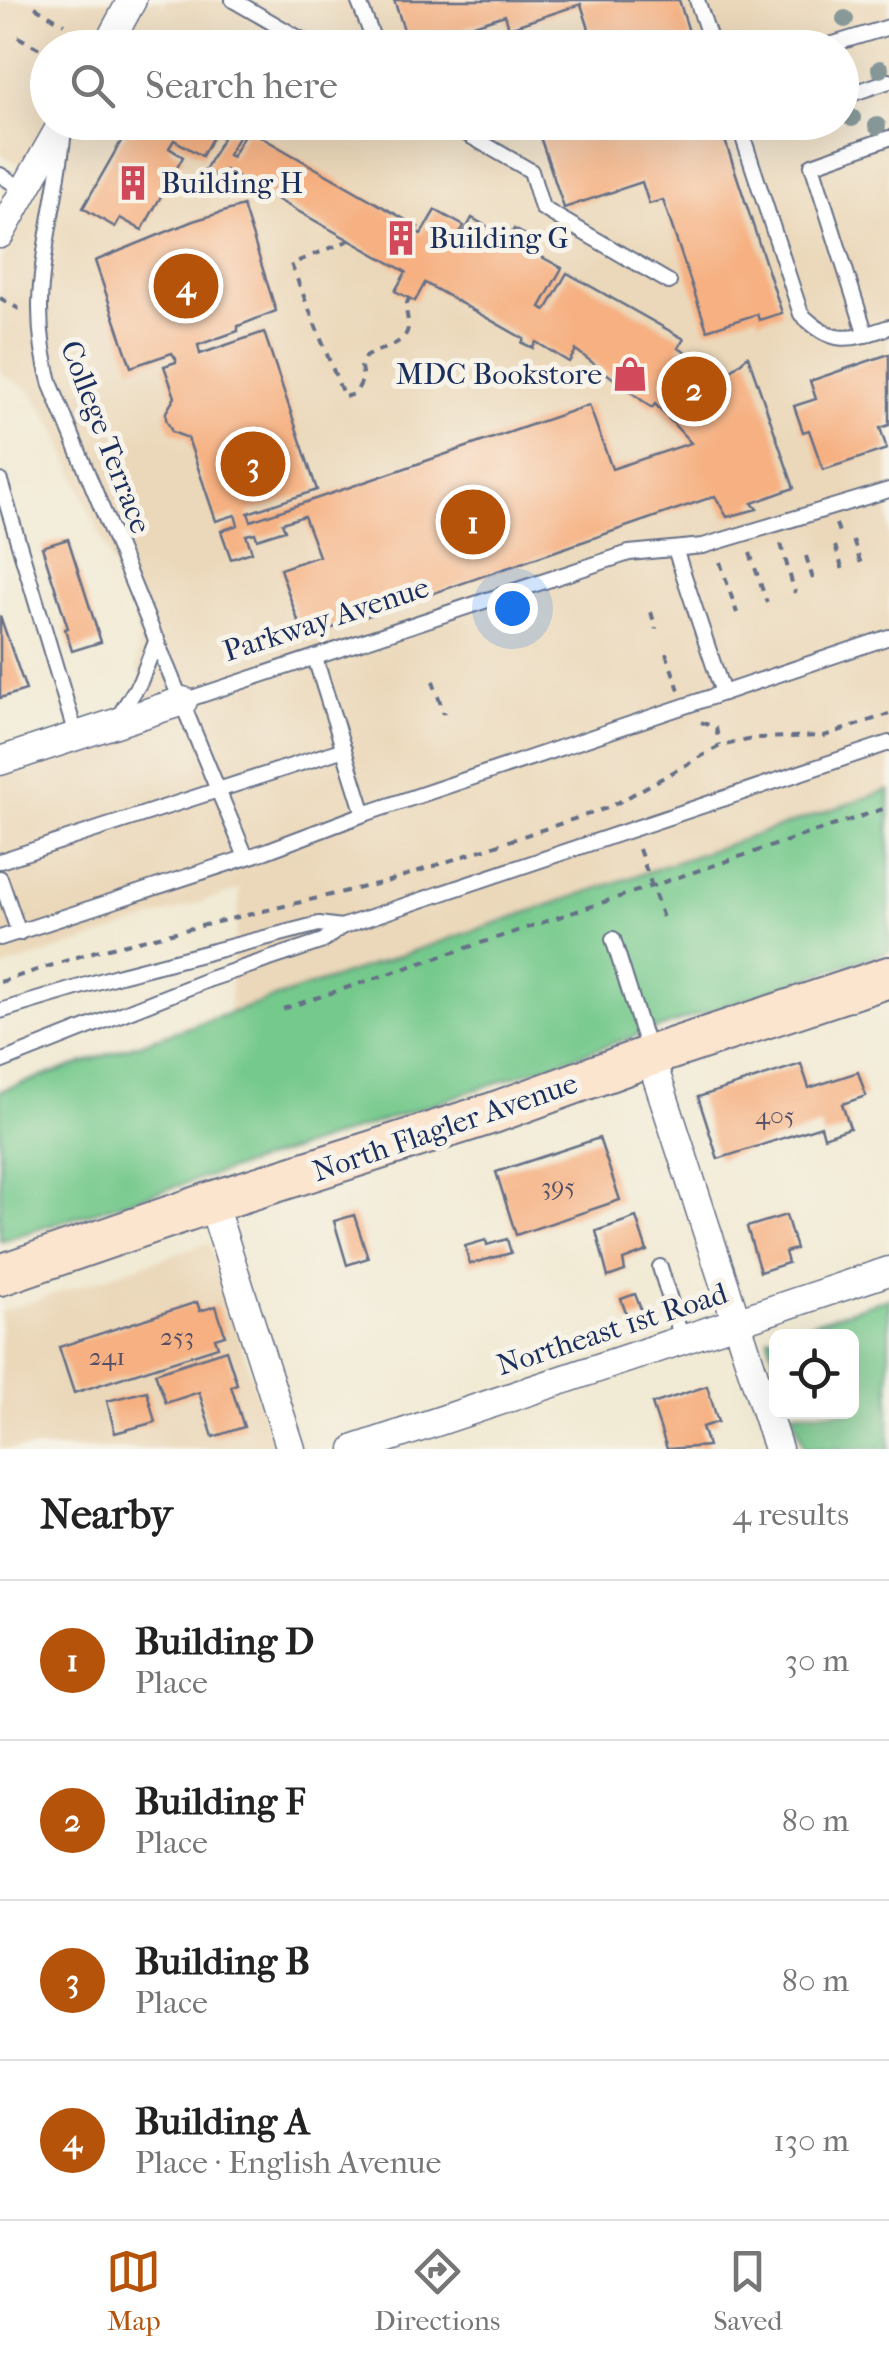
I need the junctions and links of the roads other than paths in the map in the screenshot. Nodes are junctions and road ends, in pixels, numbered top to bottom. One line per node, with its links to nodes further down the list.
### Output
1 (132, 0): 6 (street)
2 (233, 0): 7 (lane)
3 (358, 0): 8 (lane)
4 (697, 0): 9 (lane)
5 (889, 26): 10 (lane)
6 (116, 30)
7 (285, 30)
8 (370, 30)
9 (706, 30)
10 (859, 36)
11 (889, 81): 12 (lane)
12 (859, 91)
13 (889, 138): 23 (lane)
14 (54, 140): 19 (street)
15 (62, 140): 28 (lane, College Terrace)
16 (477, 140): 21 (lane)
17 (744, 140): 23 (lane)
18 (0, 176): 19 (lane)
19 (26, 190): 20 (street)
20 (0, 234)
21 (670, 282)
22 (889, 328): 23 (lane)
23 (866, 335)
24 (0, 480): 33 (lane)
25 (889, 490): 26 (lane, Parkway Avenue)
26 (675, 550): 29 (lane, Parkway Avenue); 30 (lane)
27 (889, 638): 30 (lane)
28 (157, 639): 31 (lane, College Terrace); 32 (lane)
29 (315, 658): 31 (lane, Parkway Avenue); 35 (lane)
30 (723, 693): 38 (lane)
31 (182, 700): 32 (street, Parkway Avenue); 37 (lane, College Terrace)
32 (115, 722): 33 (street, Parkway Avenue)
33 (76, 734): 36 (street, Parkway Avenue)
34 (889, 743): 42 (lane)
35 (344, 749): 37 (lane); 38 (lane)
36 (0, 761)
37 (218, 790): 39 (lane, College Terrace); 40 (lane)
38 (364, 814): 39 (lane)
39 (246, 857): 43 (lane)
40 (0, 861)
41 (0, 878): 43 (lane)
42 (341, 927): 47 (lane); 49 (lane)
43 (18, 933): 44 (lane)
44 (0, 938)
45 (613, 939): 48 (lane)
46 (889, 977): 48 (street, North Flagler Avenue)
47 (0, 1011)
48 (650, 1056): 50 (street, North Flagler Avenue); 54 (street)
49 (0, 1062)
50 (212, 1202): 53 (street, North Flagler Avenue); 56 (street)
51 (660, 1267): 55 (lane)
52 (889, 1271): 54 (street, Northeast 1st Road)
53 (0, 1275)
54 (737, 1322): 55 (street, Northeast 1st Road); 58 (street)
55 (682, 1339): 57 (street, Northeast 1st Road)
56 (291, 1449)
57 (354, 1449)
58 (778, 1449)

